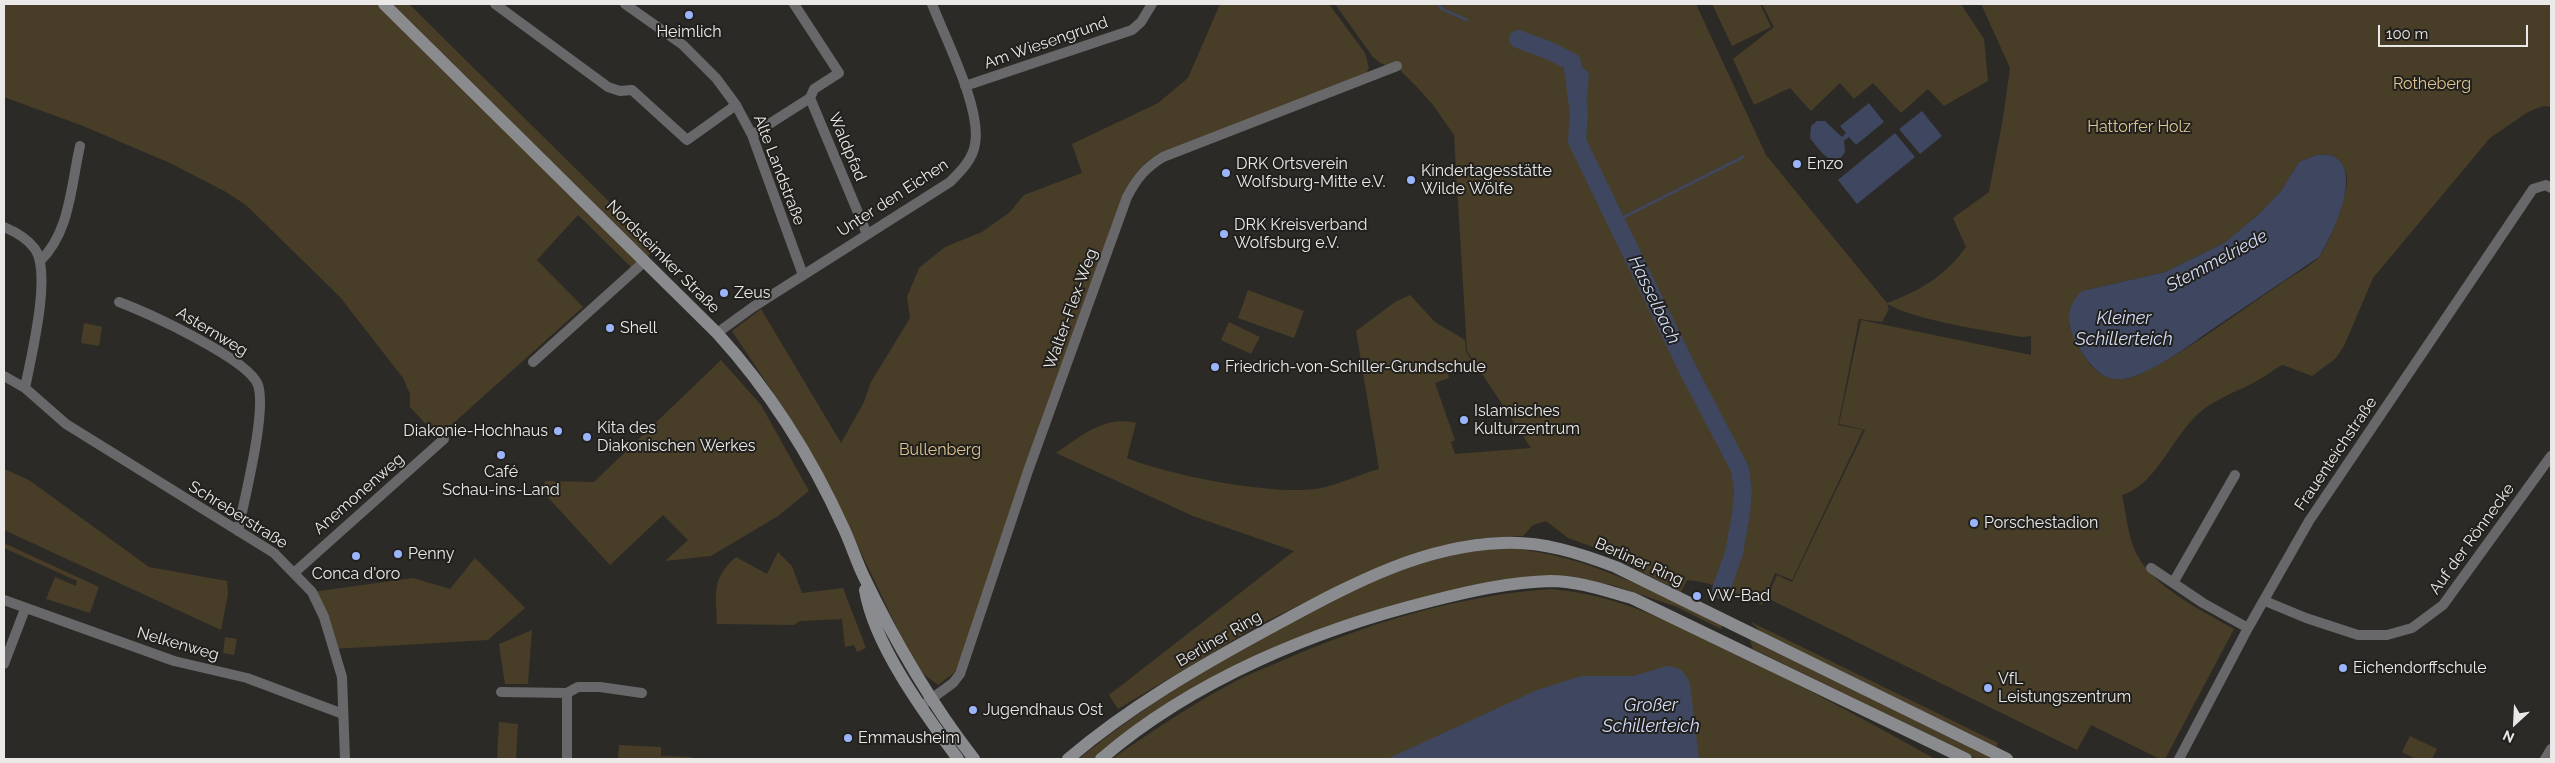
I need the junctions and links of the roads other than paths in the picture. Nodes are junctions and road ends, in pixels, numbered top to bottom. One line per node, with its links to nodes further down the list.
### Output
1 (384, 4): 17 (main road, Nordsteimker Straße)
2 (495, 4): 10 (street)
3 (625, 4): 10 (street, Alte Landstraße)
4 (794, 4): 9 (street, Waldpfad)
5 (932, 4): 8 (street, Unter den Eichen)
6 (1152, 4): 8 (street, Am Wiesengrund)
7 (1397, 66): 39 (street, Walter-Flex-Weg)
8 (965, 86): 15 (street, Unter den Eichen)
9 (810, 98): 11 (street, Waldpfad); 15 (street, Waldpfad)
10 (736, 105): 11 (street, Alte Landstraße)
11 (752, 135): 18 (street, Alte Landstraße)
12 (80, 146): 16 (street)
13 (2548, 186): 32 (street, Frauenteichstraße)
14 (4, 227): 16 (street)
15 (867, 234): 18 (street, Unter den Eichen)
16 (40, 261): 23 (street)
17 (645, 261): 20 (main road, Nordsteimker Straße); 21 (street)
18 (803, 275): 20 (street, Unter den Eichen)
19 (119, 302): 27 (street, Asternweg)
20 (717, 333): 39 (main road, Nordsteimker Straße)
21 (533, 362)
22 (4, 376): 23 (street, Schreberstraße)
23 (25, 388): 27 (street, Schreberstraße)
24 (444, 439): 29 (street, Anemonenweg)
25 (2551, 456): 32 (street, Auf der Rönnecke)
26 (2235, 476): 30 (street)
27 (238, 531): 29 (street, Schreberstraße)
28 (2151, 568): 30 (street)
29 (295, 572): 40 (street, Schreberstraße)
30 (2173, 584): 34 (street)
31 (4, 600): 33 (street, Nelkenweg)
32 (2265, 600): 34 (street, Frauenteichstraße)
33 (25, 609): 35 (street); 40 (street, Nelkenweg)
34 (2248, 628): 53 (street, Frauenteichstraße)
35 (4, 664)
36 (501, 692): 38 (street)
37 (642, 692): 38 (street)
38 (567, 693): 44 (street)
39 (926, 703): 41 (main road, Nordsteimker Straße); 47 (main road, Nordsteimker Straße)
40 (343, 714): 43 (street, Schreberstraße)
41 (938, 732): 45 (main road); 46 (main road, Nordsteimker Straße)
42 (1084, 746): 48 (main road); 49 (main road, Berliner Ring); 52 (main road, Berliner Ring)
43 (345, 759)
44 (567, 759)
45 (950, 759)
46 (958, 759)
47 (974, 759)
48 (1056, 759)
49 (1068, 759)
50 (1101, 759): 51 (main road)
51 (1966, 759)
52 (2007, 759)
53 (2179, 759)

